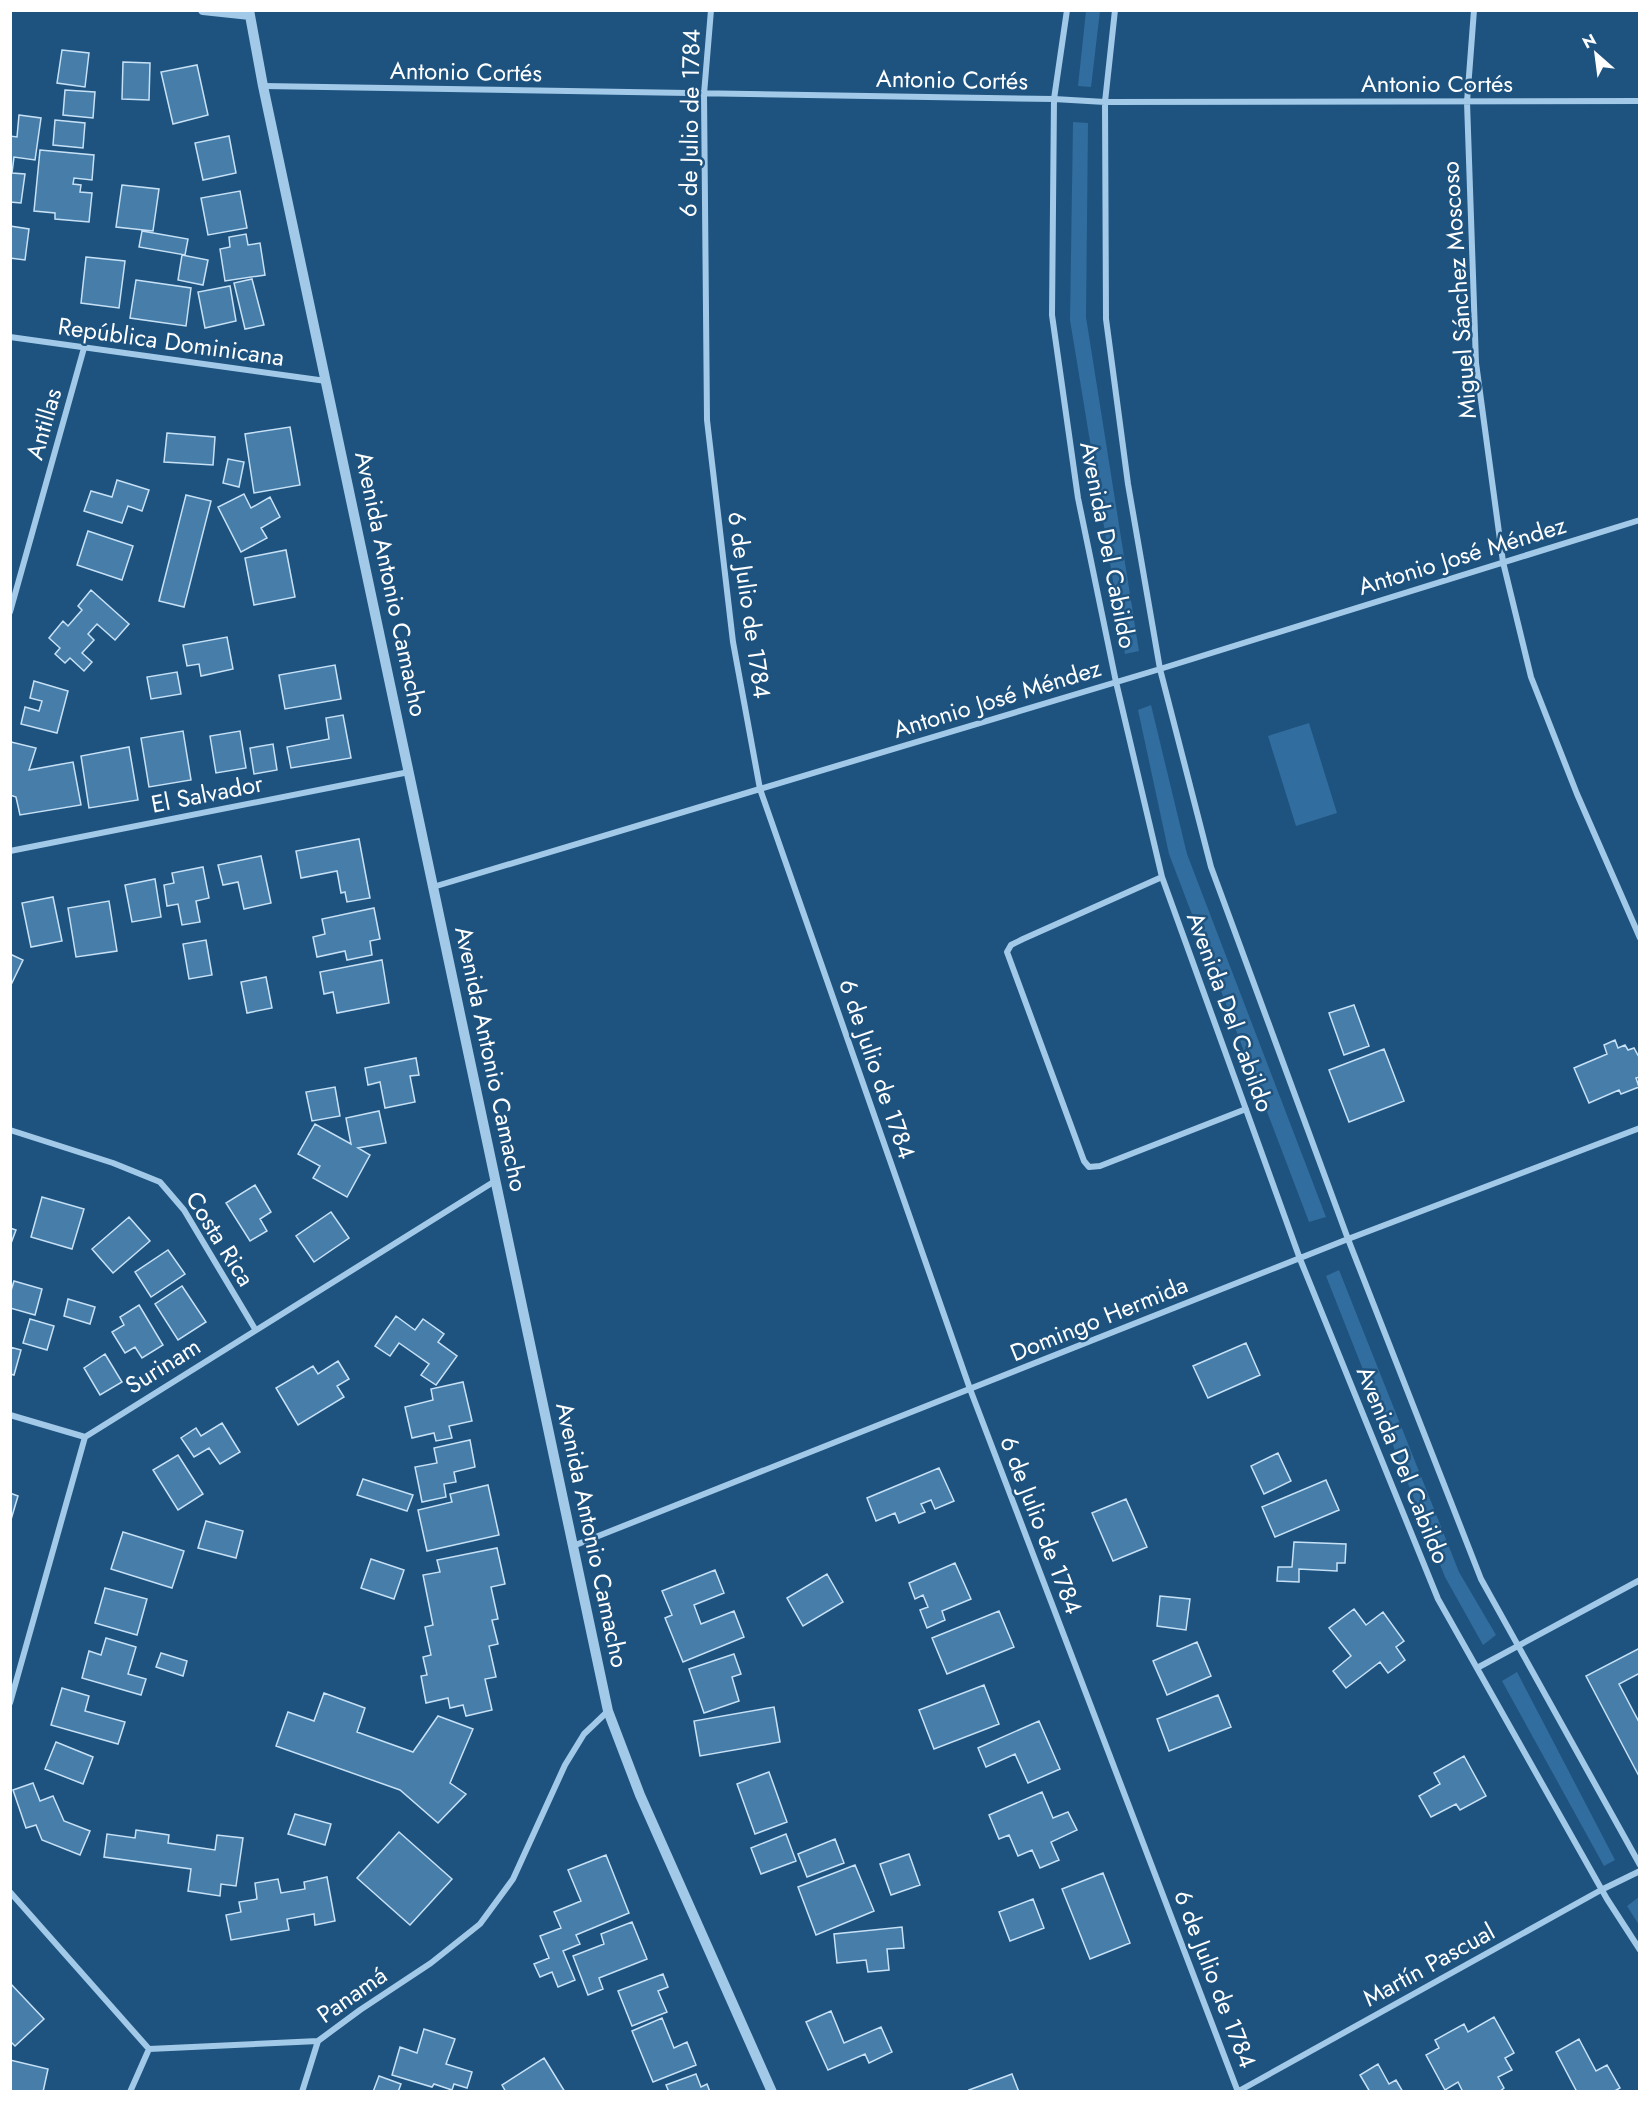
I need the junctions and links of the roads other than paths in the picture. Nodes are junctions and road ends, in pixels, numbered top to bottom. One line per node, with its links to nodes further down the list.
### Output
1 (203, 10): 6 (street)
2 (711, 10): 8 (street, 6 de Julio de 1784)
3 (1067, 10): 9 (street, Avenida Del Cabildo)
4 (1115, 10): 11 (street, Avenida Del Cabildo)
5 (1474, 10): 12 (street, Miguel Sánchez Moscoso)
6 (249, 13): 7 (street, Avenida Antonio Camacho)
7 (263, 86): 8 (street, Antonio Cortés); 15 (street, Avenida Antonio Camacho)
8 (704, 94): 9 (street, Antonio Cortés); 22 (street, 6 de Julio de 1784)
9 (1054, 99): 11 (street, Antonio Cortés); 20 (street, Avenida Del Cabildo)
10 (1640, 101): 12 (street, Antonio Cortés)
11 (1105, 102): 12 (street, Antonio Cortés); 19 (street, Avenida Del Cabildo)
12 (1467, 102): 17 (street, Miguel Sánchez Moscoso)
13 (10, 337): 14 (street, República Dominicana)
14 (84, 348): 15 (street, República Dominicana); 18 (street, Antillas)
15 (327, 381): 21 (street, Avenida Antonio Camacho)
16 (1640, 520): 17 (street, Antonio José Méndez)
17 (1503, 562): 19 (street, Antonio José Méndez); 26 (street, Miguel Sánchez Moscoso)
18 (10, 612)
19 (1160, 669): 20 (street, Antonio José Méndez); 31 (street, Avenida Del Cabildo)
20 (1116, 682): 22 (street, Antonio José Méndez); 24 (street, Avenida Del Cabildo)
21 (410, 772): 23 (street, El Salvador); 25 (street, Avenida Antonio Camacho)
22 (760, 789): 25 (street, Antonio José Méndez); 34 (street, 6 de Julio de 1784)
23 (10, 851)
24 (1162, 877): 27 (street, Avenida Del Cabildo); 27 (street)
25 (433, 887): 30 (street, Avenida Antonio Camacho)
26 (1640, 938)
27 (1246, 1109): 32 (street, Avenida Del Cabildo)
28 (1640, 1128): 31 (street, Domingo Hermida)
29 (10, 1130): 33 (street, Costa Rica)
30 (495, 1181): 33 (street, Surinam); 37 (street, Avenida Antonio Camacho)
31 (1348, 1239): 32 (street, Domingo Hermida); 39 (street, Avenida Del Cabildo)
32 (1299, 1258): 34 (street, Domingo Hermida); 40 (street, Avenida Del Cabildo)
33 (255, 1329): 36 (street, Surinam)
34 (970, 1389): 37 (street, Domingo Hermida); 53 (street, 6 de Julio de 1784)
35 (10, 1415): 36 (street)
36 (85, 1437): 41 (street)
37 (573, 1546): 42 (street, Avenida Antonio Camacho)
38 (1640, 1580): 39 (street)
39 (1518, 1647): 40 (street); 43 (street, Avenida Del Cabildo)
40 (1477, 1668): 45 (street, Avenida Del Cabildo)
41 (10, 1703)
42 (608, 1711): 48 (street, Panamá); 52 (street, Avenida Antonio Camacho)
43 (1640, 1865)
44 (1640, 1871): 45 (street, Martín Pascual)
45 (1601, 1890): 47 (street, Avenida Del Cabildo); 53 (street, Martín Pascual)
46 (10, 1892): 49 (street)
47 (1640, 1950)
48 (318, 2041): 49 (street, Panamá); 51 (street)
49 (149, 2049): 50 (street)
50 (130, 2091)
51 (302, 2091)
52 (772, 2091)
53 (1238, 2091)

